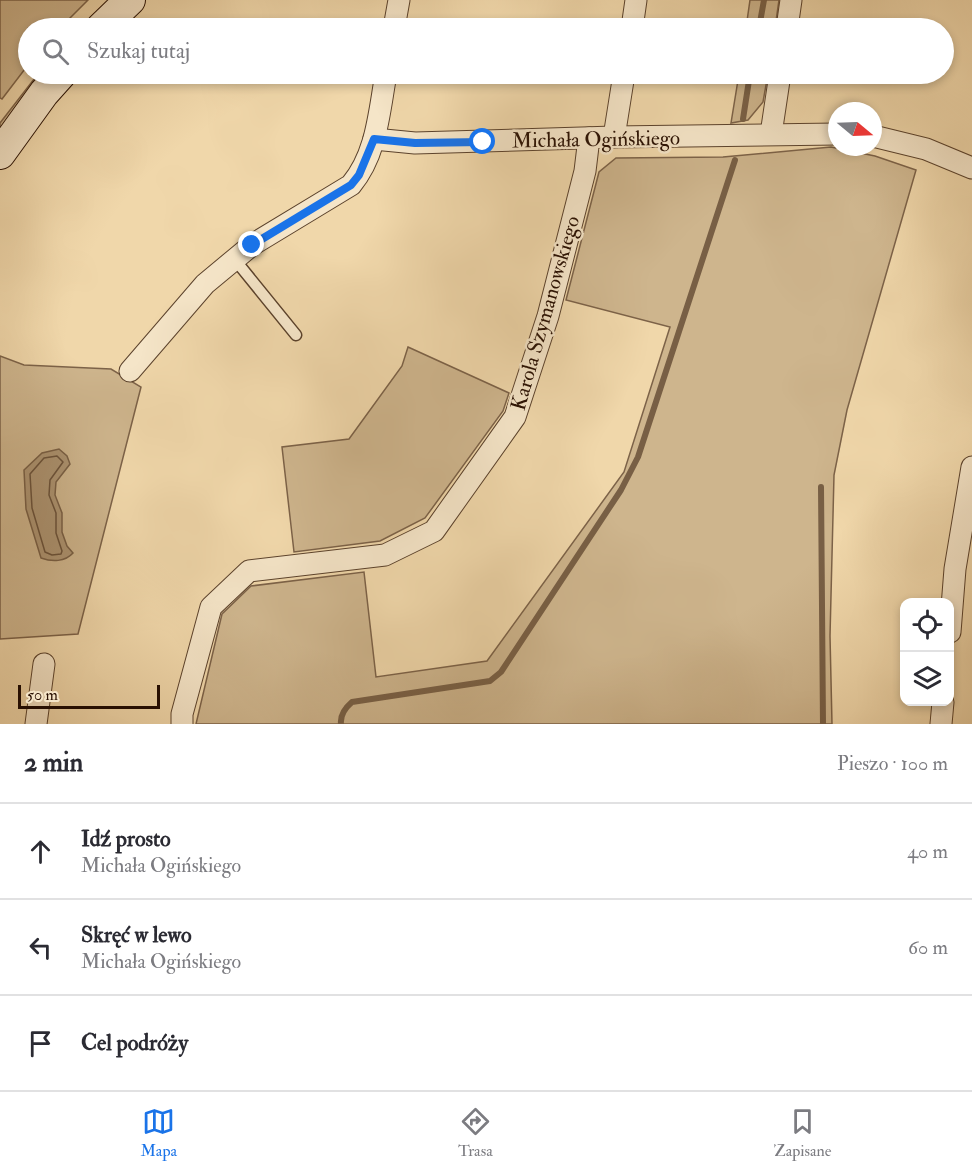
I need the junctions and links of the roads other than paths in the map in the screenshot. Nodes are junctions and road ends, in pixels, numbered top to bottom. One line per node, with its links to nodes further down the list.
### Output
1 (130, 0): 5 (street)
2 (399, 0): 6 (street)
3 (636, 0): 7 (street)
4 (791, 0): 8 (street)
5 (111, 18)
6 (396, 18)
7 (633, 18)
8 (788, 18)
9 (52, 84): 19 (street)
10 (384, 84): 18 (street)
11 (622, 84): 15 (street)
12 (778, 84): 13 (street)
13 (771, 134): 14 (street, Michała Ogińskiego); 15 (street, Michała Ogińskiego)
14 (828, 134)
15 (614, 137): 16 (street, Michała Ogińskiego)
16 (589, 138): 18 (street, Michała Ogińskiego); 29 (street, Karola Szymanowskiego)
17 (882, 138): 20 (street)
18 (374, 139): 21 (street)
19 (0, 154)
20 (972, 168)
21 (236, 261): 22 (lane); 23 (street)
22 (296, 335)
23 (130, 370)
24 (972, 467): 25 (street)
25 (953, 598)
26 (44, 664): 28 (street)
27 (943, 706): 30 (street)
28 (36, 724)
29 (183, 724)
30 (941, 724)

